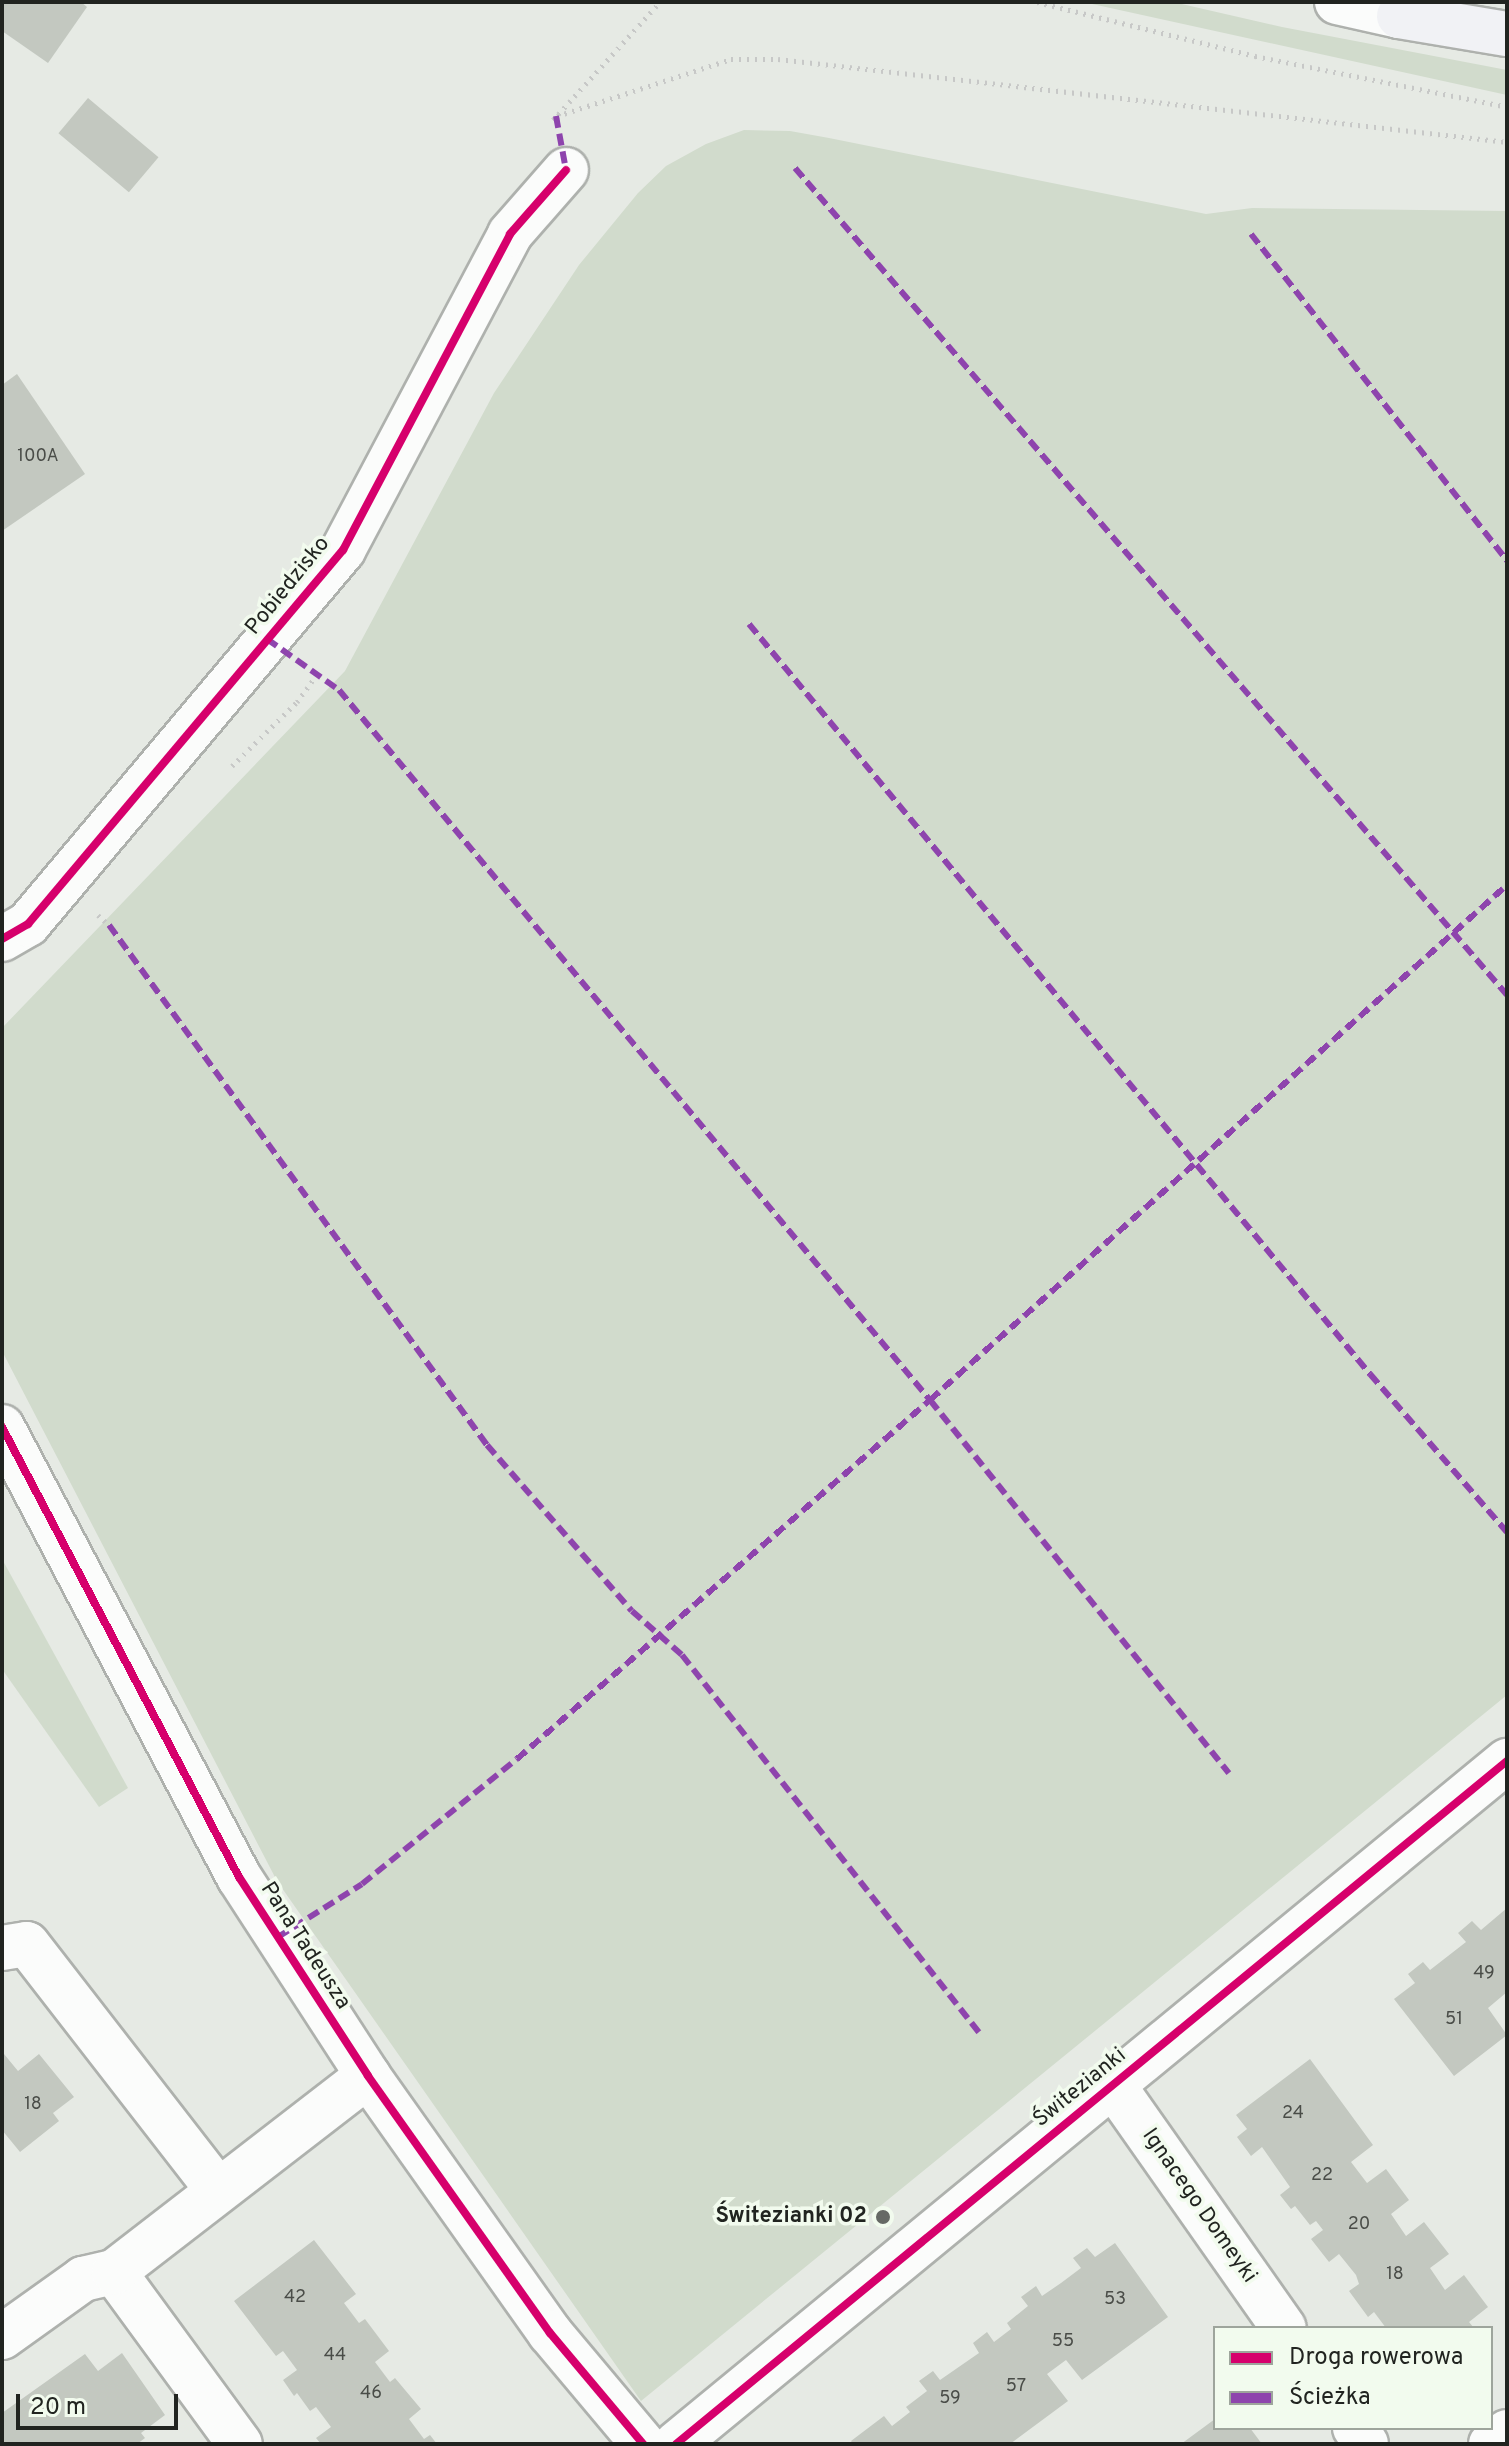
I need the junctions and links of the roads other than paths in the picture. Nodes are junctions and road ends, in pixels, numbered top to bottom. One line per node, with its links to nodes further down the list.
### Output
1 (1337, 2): 2 (street)
2 (1415, 9): 3 (main road)
3 (1507, 34)
4 (566, 170): 5 (street, Pobiedzisko)
5 (2, 939)
6 (2, 1427): 9 (street, Pana Tadeusza)
7 (1507, 1761): 10 (street, Świtezianki)
8 (2, 1948): 11 (street)
9 (368, 2076): 11 (street); 17 (street, Pana Tadeusza)
10 (1113, 2085): 13 (street, Ignacego Domeyki); 18 (street, Świtezianki)
11 (217, 2189): 12 (street)
12 (114, 2272): 14 (street); 16 (street)
13 (1283, 2326)
14 (2, 2337)
15 (1507, 2432): 19 (street)
16 (240, 2444)
17 (643, 2444)
18 (676, 2444)
19 (1491, 2444)

